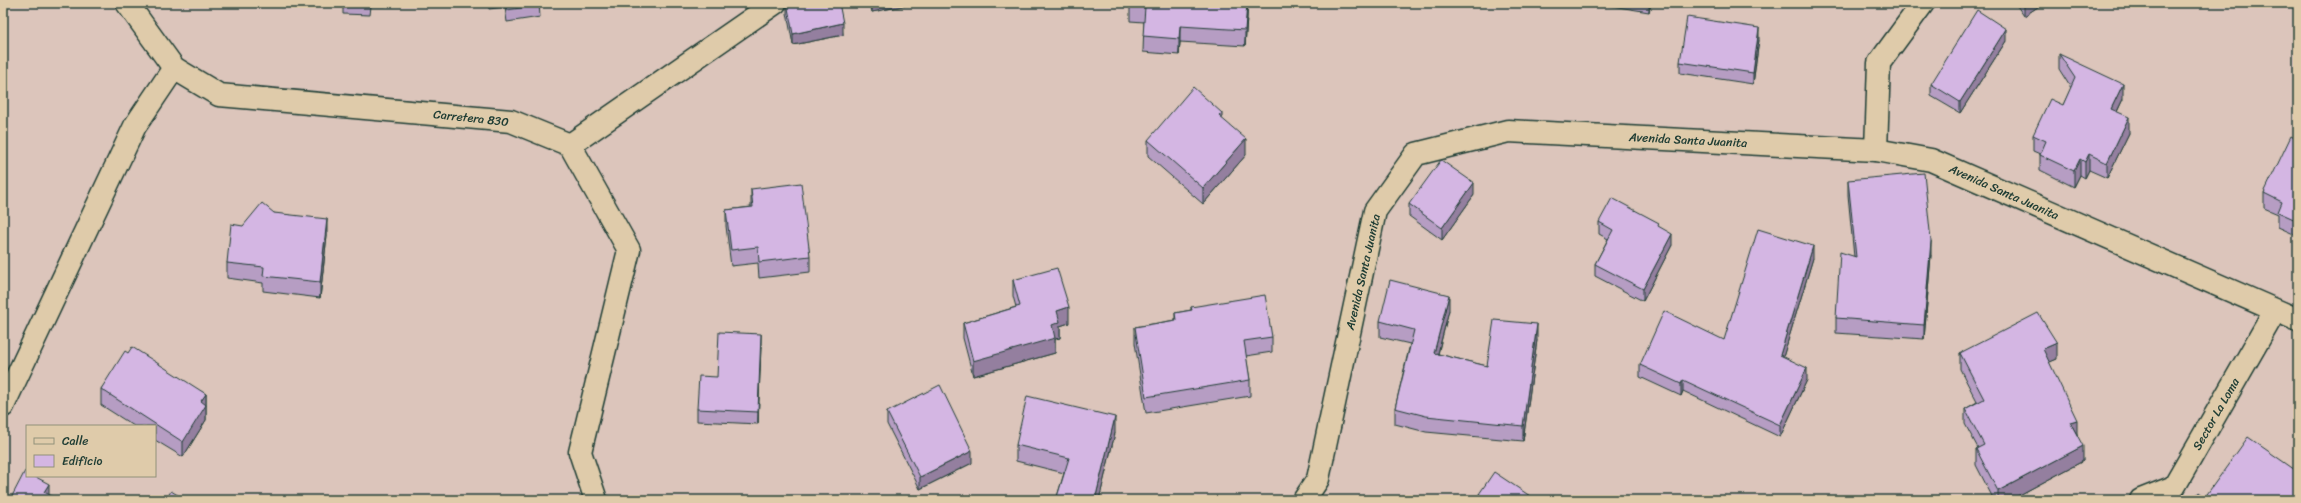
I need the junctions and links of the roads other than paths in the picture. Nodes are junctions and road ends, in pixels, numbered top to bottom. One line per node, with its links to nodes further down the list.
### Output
1 (127, 3): 4 (street, Carretera 830)
2 (775, 3): 5 (street)
3 (1923, 3): 6 (street)
4 (174, 68): 5 (street, Carretera 830); 9 (street)
5 (570, 145): 10 (street)
6 (1876, 150): 7 (street, Avenida Santa Juanita); 11 (street, Avenida Santa Juanita)
7 (2275, 311): 8 (street, Avenida Santa Juanita); 12 (street, Sector La Loma)
8 (2298, 320)
9 (3, 406)
10 (596, 500)
11 (1304, 500)
12 (2141, 500)

